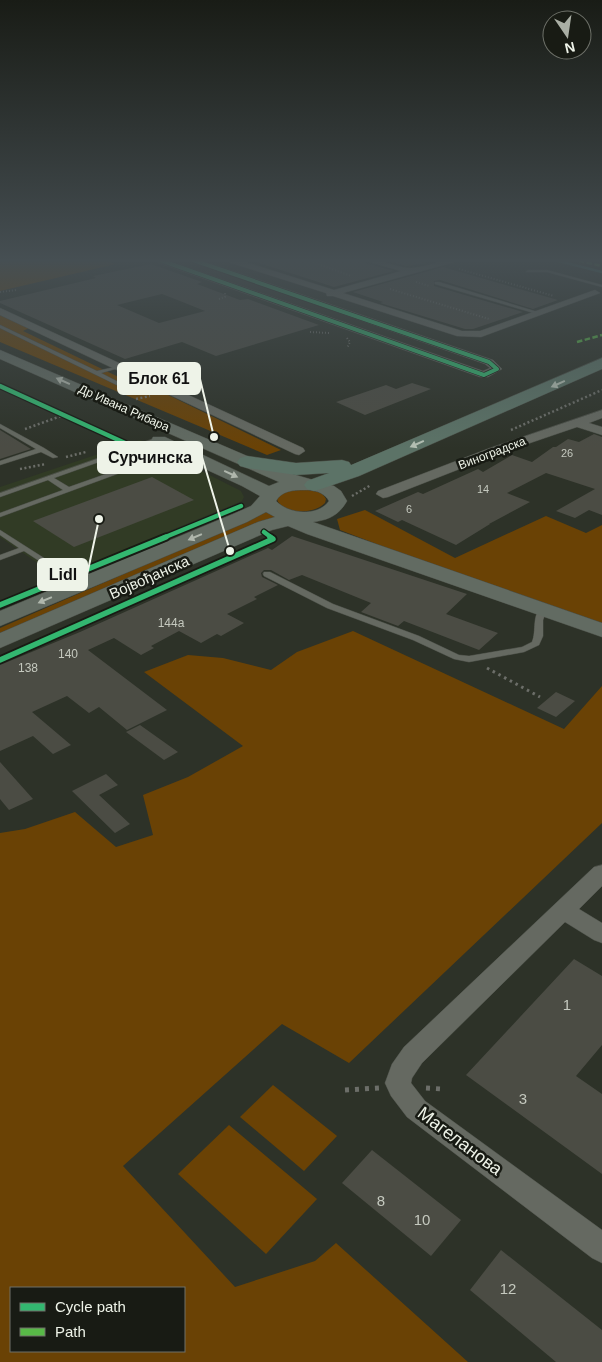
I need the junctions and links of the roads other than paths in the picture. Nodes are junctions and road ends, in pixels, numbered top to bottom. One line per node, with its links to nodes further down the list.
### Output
1 (24, 323): 9 (street)
2 (336, 323): 3 (street)
3 (374, 323)
4 (425, 323): 5 (street)
5 (513, 323)
6 (0, 326): 11 (lane)
7 (0, 354): 24 (main road, Др Ивана Рибара, one-way to 7)
8 (602, 363): 22 (highway, one-way to 22)
9 (117, 367): 11 (lane); 20 (street)
10 (0, 369): 18 (main road, Др Ивана Рибара)
11 (96, 373): 13 (lane)
12 (602, 380): 31 (highway)
13 (131, 390)
14 (602, 414): 15 (street, Виноградска)
15 (578, 423): 17 (street); 29 (street, Виноградска)
16 (0, 426): 19 (lane)
17 (602, 431)
18 (156, 440): 26 (lane); 33 (main road, Др Ивана Рибара, one-way to 33)
19 (42, 449): 21 (lane); 25 (lane)
20 (299, 451)
21 (55, 457)
22 (388, 457): 24 (highway); 27 (highway)
23 (156, 458): 28 (lane)
24 (247, 462): 27 (main road, Др Ивана Рибара)
25 (0, 463)
26 (49, 478): 28 (lane); 30 (lane)
27 (309, 485): 31 (main road, Др Ивана Рибара); 33 (main road)
28 (69, 490): 32 (lane)
29 (382, 494)
30 (0, 495)
31 (331, 506): 33 (main road)
32 (0, 515)
33 (292, 516): 35 (main road, Војвођанска); 35 (main road); 40 (main road); 41 (main road, Војвођанска, one-way to 41)
34 (0, 533): 36 (lane)
35 (246, 534): 43 (main road, Војвођанска)
36 (25, 548): 37 (lane); 38 (lane)
37 (0, 558)
38 (66, 574)
39 (267, 574): 40 (lane)
40 (543, 609): 42 (main road)
41 (0, 619)
42 (602, 630)
43 (0, 641)
44 (602, 873): 45 (street, Магеланова)
45 (563, 910): 46 (street); 47 (street, Магеланова)
46 (602, 934)
47 (602, 1248)

